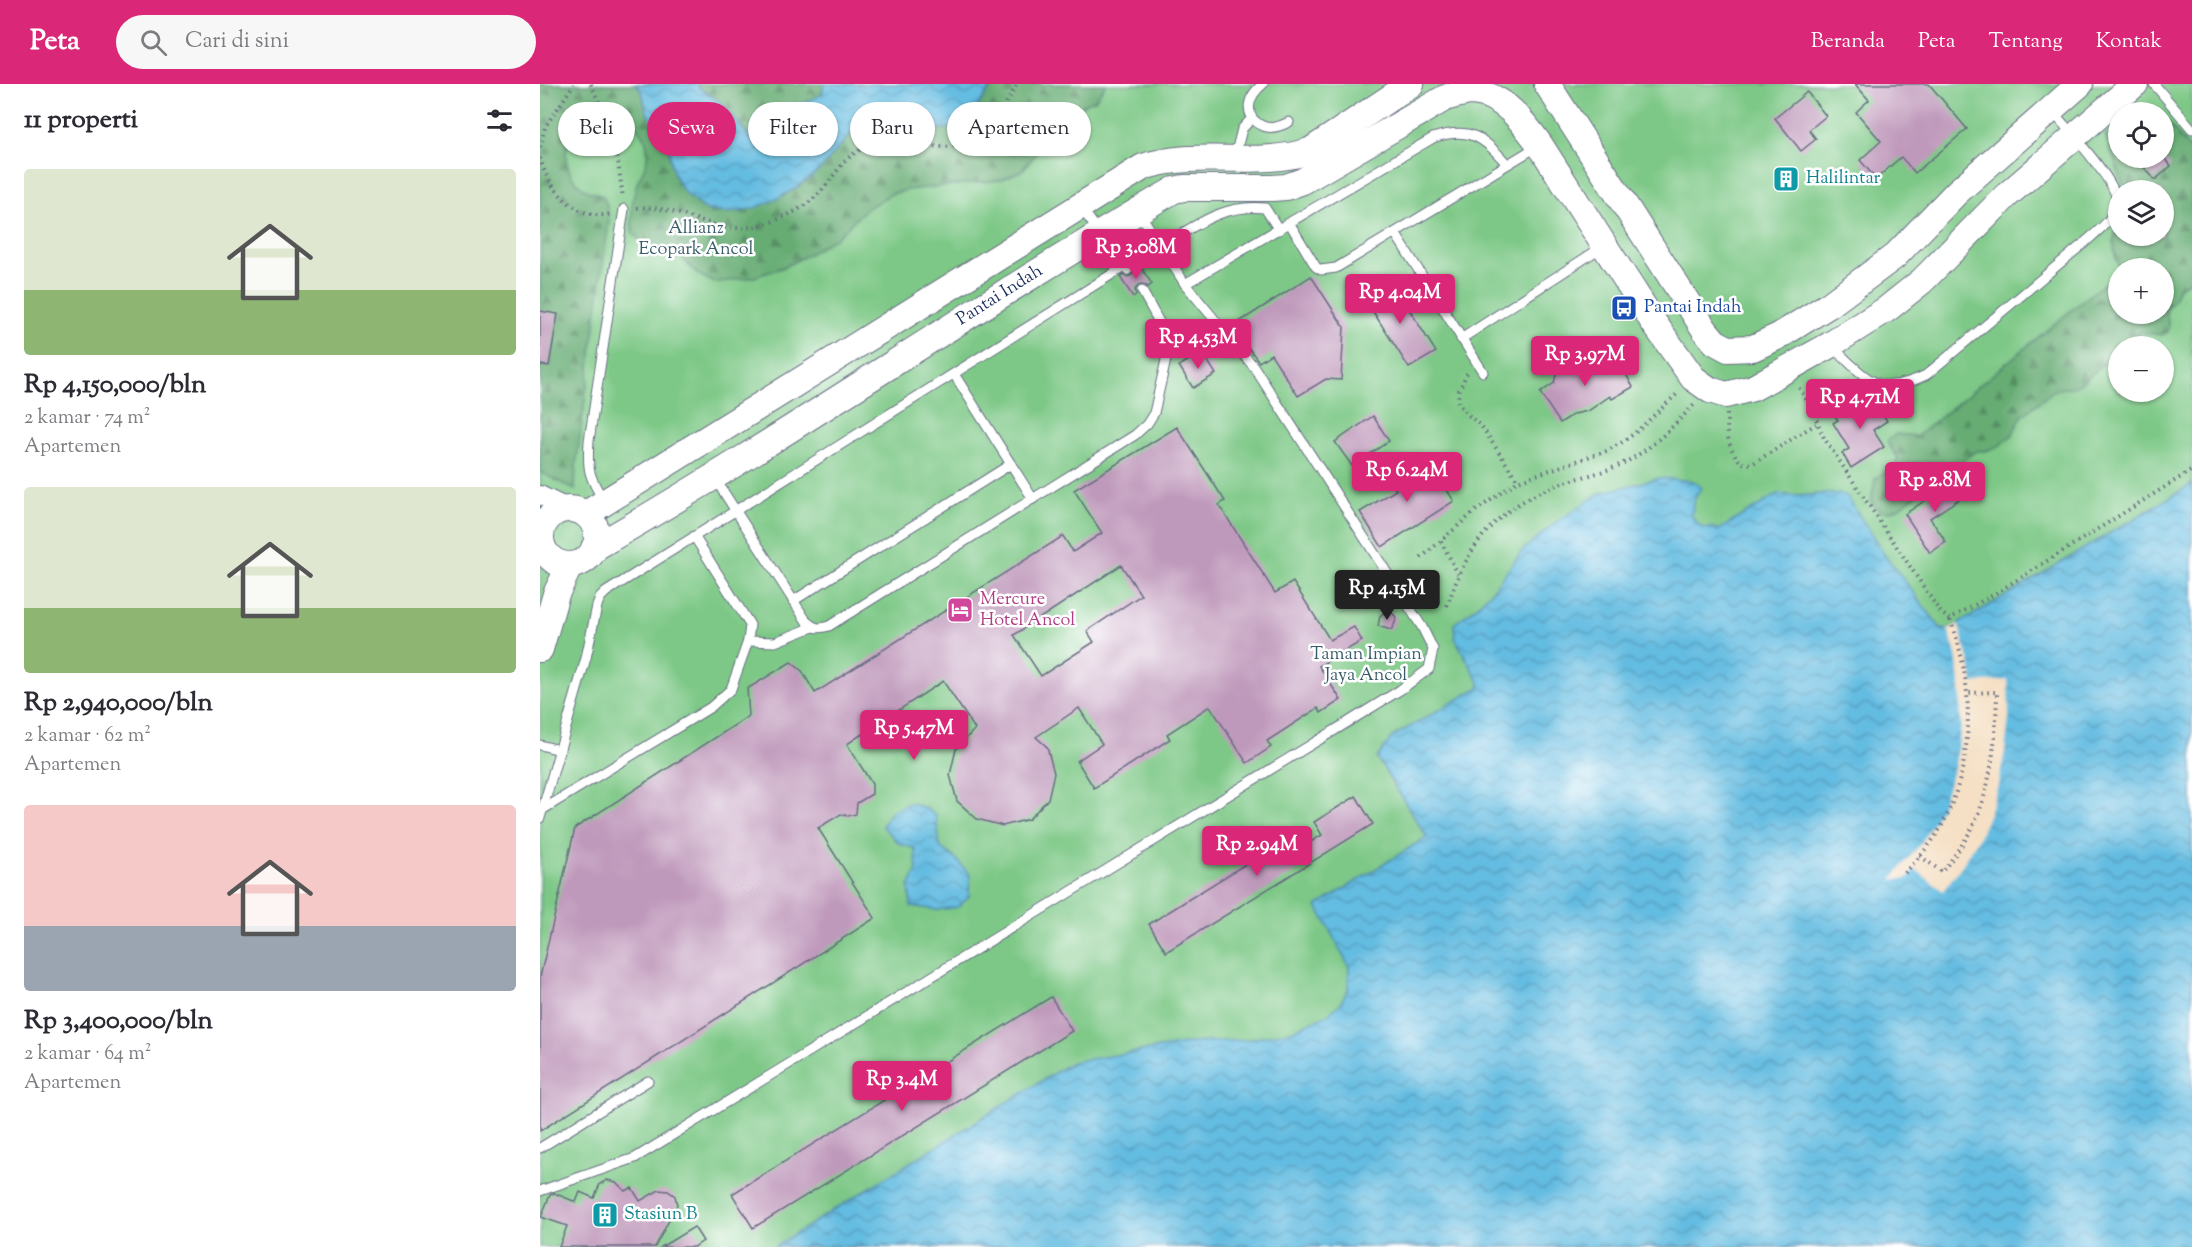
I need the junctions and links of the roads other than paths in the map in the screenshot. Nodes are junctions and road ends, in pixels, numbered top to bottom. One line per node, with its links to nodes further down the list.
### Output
1 (1263, 84): 8 (lane)
2 (1412, 84): 13 (street, Pantai Indah)
3 (1547, 84): 7 (street)
4 (2080, 84): 7 (street)
5 (2134, 84): 11 (street)
6 (2154, 84): 10 (lane)
7 (2050, 109): 11 (lane)
8 (1252, 118): 9 (lane); 13 (lane)
9 (1289, 122)
10 (2192, 129)
11 (2074, 137): 27 (street); 27 (lane)
12 (1540, 145): 14 (lane); 17 (street, Pantai Indah); 23 (street, Pantai Indah)
13 (1235, 158): 15 (street, Pantai Indah)
14 (1508, 164): 18 (lane); 20 (lane)
15 (1079, 206): 21 (lane); 34 (street, Pantai Indah)
16 (624, 209): 34 (lane)
17 (1138, 211): 21 (street, Pantai Indah); 22 (lane)
18 (1290, 224): 19 (lane); 20 (lane)
19 (1279, 230): 22 (lane); 24 (lane)
20 (1395, 233): 26 (lane)
21 (1099, 234): 29 (lane); 31 (street, Pantai Indah)
22 (1161, 246): 24 (lane)
23 (1604, 246): 26 (lane); 27 (street, Pantai Indah)
24 (1185, 284): 49 (lane)
25 (1142, 291): 33 (lane)
26 (1461, 339): 28 (lane)
27 (1830, 345)
28 (1483, 372)
29 (954, 374): 30 (lane); 35 (lane)
30 (1011, 464): 33 (lane); 40 (lane)
31 (714, 477): 35 (lane); 37 (street, Pantai Indah)
32 (540, 495): 34 (street)
33 (1033, 499): 41 (lane)
34 (586, 508): 37 (street); 38 (street)
35 (735, 510): 36 (lane); 40 (lane)
36 (694, 536): 42 (lane); 45 (lane)
37 (594, 549): 39 (street)
38 (542, 553): 39 (street)
39 (570, 565): 43 (street)
40 (793, 601): 41 (lane)
41 (813, 627): 42 (lane)
42 (748, 641): 46 (lane)
43 (540, 649)
44 (540, 745): 45 (lane)
45 (560, 750): 46 (lane)
46 (541, 814)
47 (648, 1081): 48 (lane)
48 (540, 1148)
49 (540, 1191)

